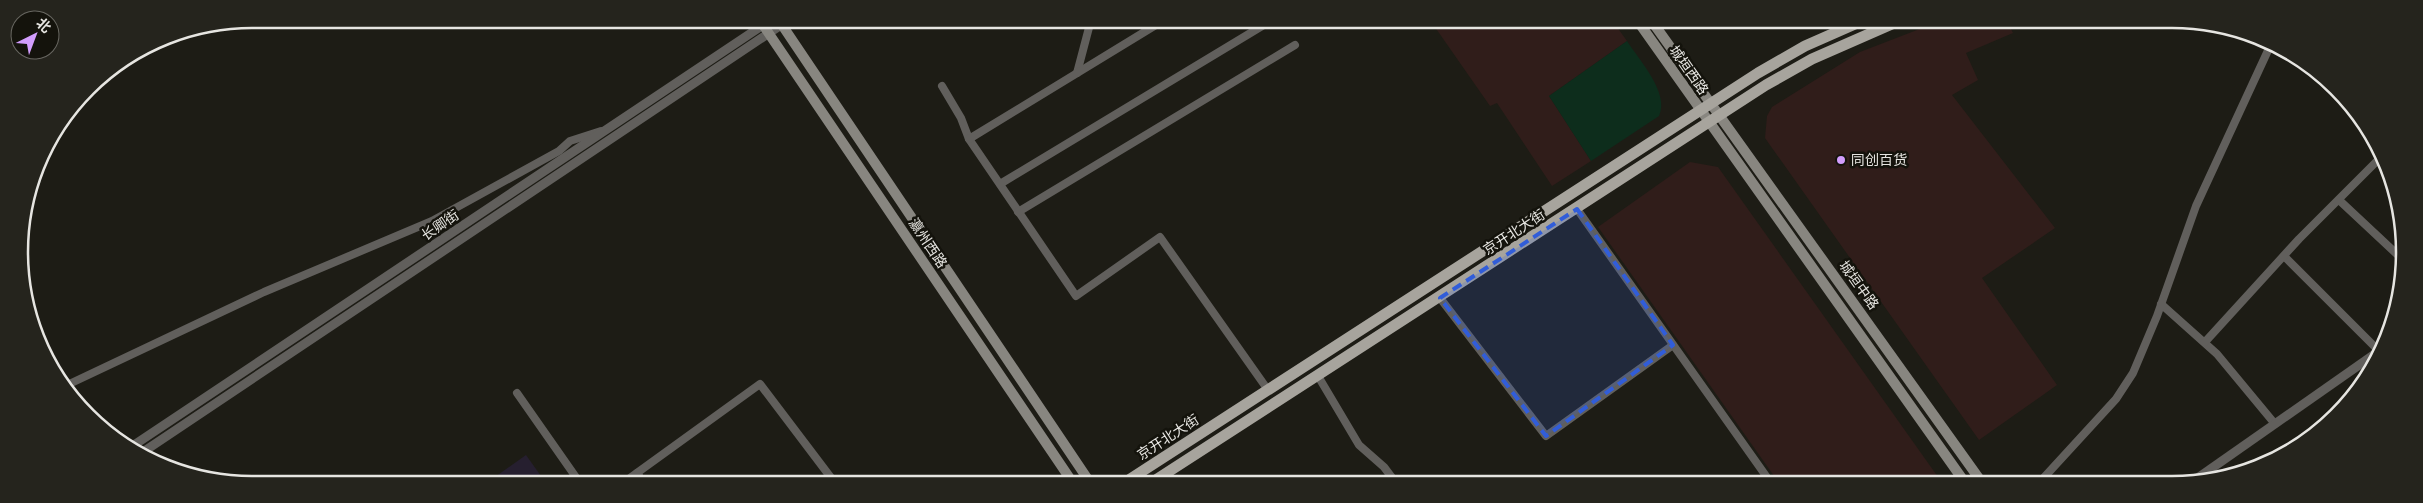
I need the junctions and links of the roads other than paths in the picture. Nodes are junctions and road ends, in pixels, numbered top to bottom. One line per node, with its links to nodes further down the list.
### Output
1 (761, 28): 20 (street, 长卿街)
2 (762, 28): 41 (street, 长卿街)
3 (768, 28): 48 (main road, 瀛州西路)
4 (788, 28): 49 (main road, 瀛州西路)
5 (1089, 28): 14 (street)
6 (1151, 28): 14 (street)
7 (1259, 28): 23 (street)
8 (1643, 28): 17 (main road, 城垣西路)
9 (1657, 28): 16 (main road, 城垣西路)
10 (1846, 28): 16 (main road, 京开北大街)
11 (1883, 28): 18 (main road, 京开北大街)
12 (1295, 45): 26 (street)
13 (2268, 50): 30 (street)
14 (1078, 73): 21 (street)
15 (942, 86): 21 (street)
16 (1711, 104): 17 (main road, 京开北大街); 18 (main road, 城垣中路)
17 (1701, 111): 19 (main road, 城垣中路); 37 (main road, 京开北大街)
18 (1720, 116): 19 (main road, 京开北大街); 55 (main road, 城垣中路)
19 (1710, 123): 25 (main road, 京开北大街); 54 (main road, 城垣中路)
20 (610, 128): 36 (street); 40 (street, 长卿街)
21 (969, 139): 23 (street)
22 (2376, 162): 24 (street)
23 (1000, 184): 26 (street)
24 (2339, 200): 27 (street); 28 (street)
25 (1577, 209): 29 (main road, 京开北大街); 33 (street)
26 (1018, 212): 37 (street)
27 (2396, 253)
28 (2284, 256): 31 (street); 32 (street)
29 (1440, 298): 33 (street); 35 (main road, 京开北大街)
30 (2161, 304): 31 (street); 56 (street)
31 (2205, 342): 39 (street)
32 (2375, 344)
33 (1673, 345): 53 (street)
34 (2367, 360): 39 (street)
35 (1318, 376): 51 (main road, 京开北大街); 52 (street)
36 (71, 383)
37 (1268, 390): 50 (main road, 京开北大街)
38 (517, 393): 44 (street)
39 (2275, 424): 43 (street)
40 (136, 443)
41 (147, 449)
42 (637, 473): 45 (street); 46 (street); 47 (street)
43 (2205, 473)
44 (576, 476)
45 (633, 476)
46 (639, 476)
47 (830, 476)
48 (1068, 476)
49 (1085, 476)
50 (1135, 476)
51 (1162, 476)
52 (1391, 476)
53 (1766, 476)
54 (1960, 476)
55 (1977, 476)
56 (2045, 476)

